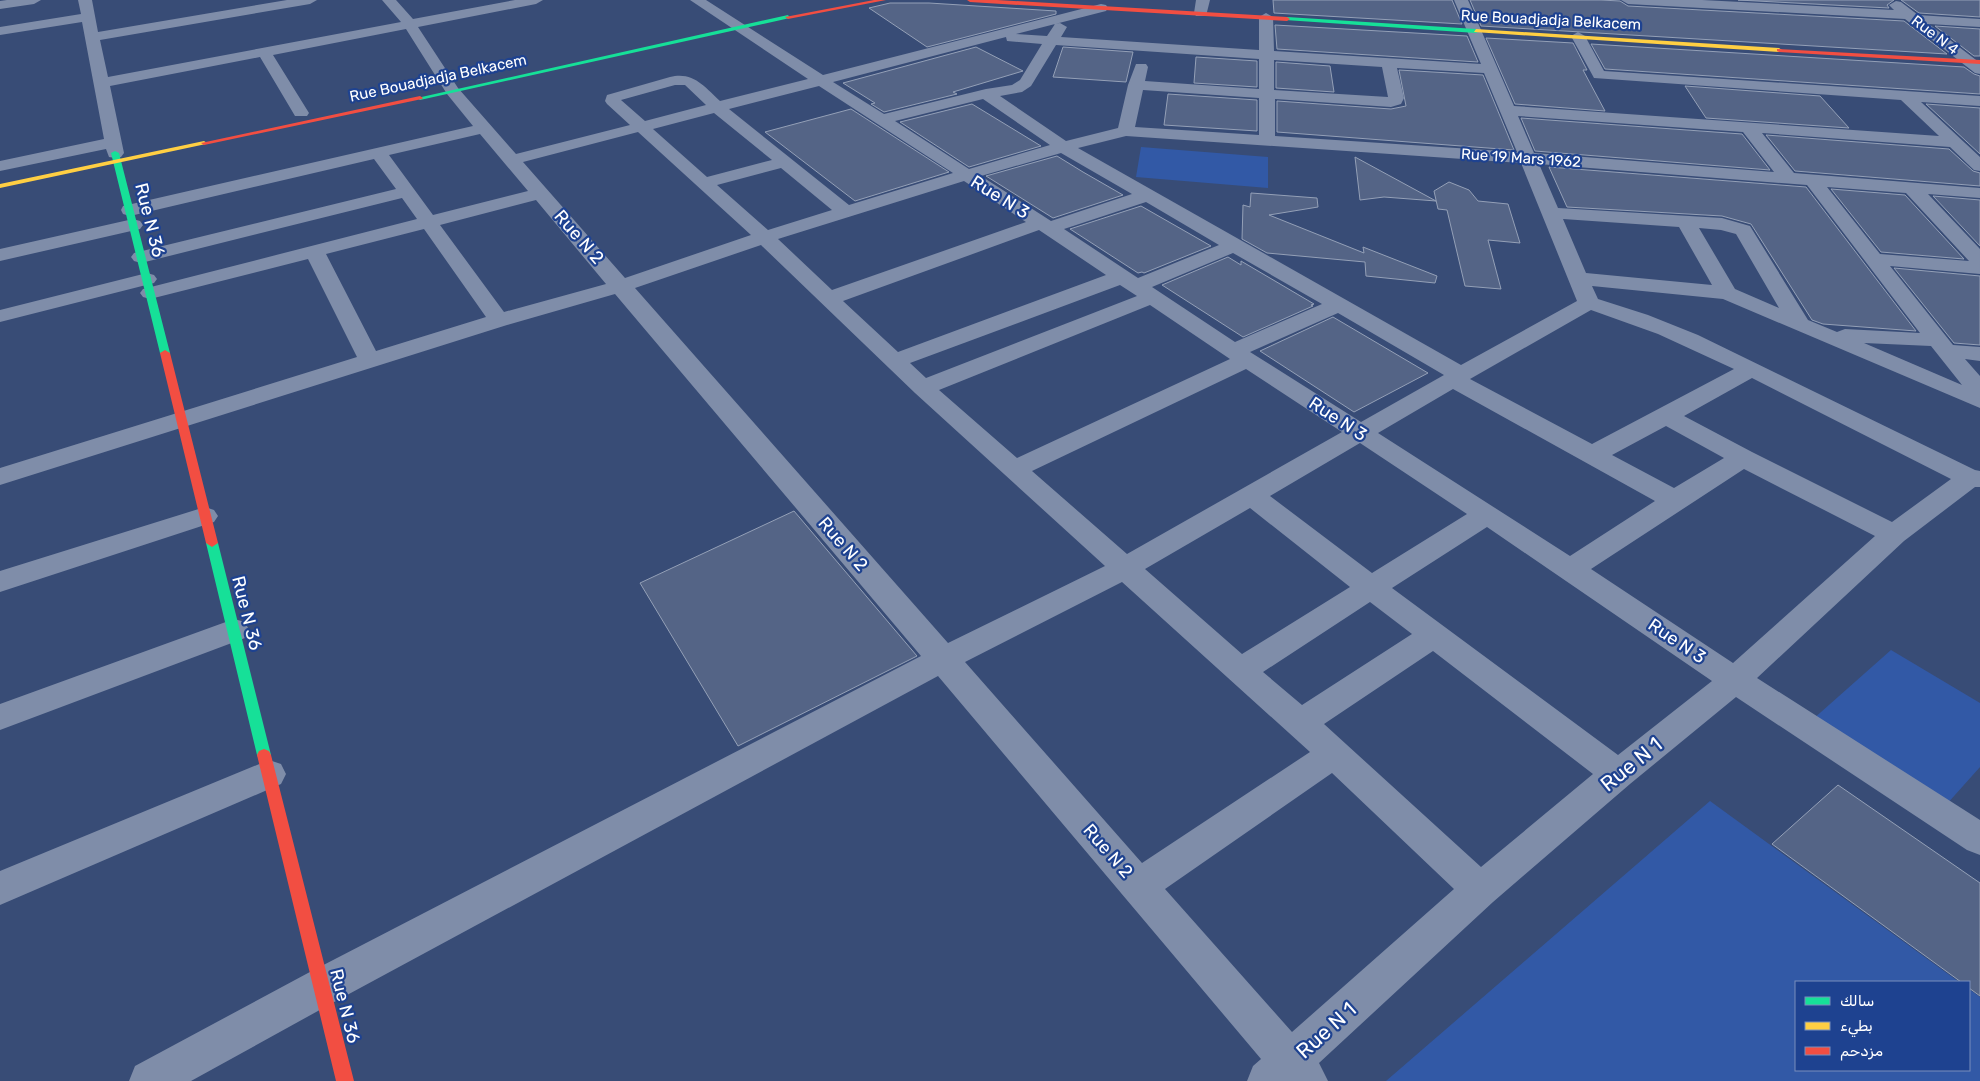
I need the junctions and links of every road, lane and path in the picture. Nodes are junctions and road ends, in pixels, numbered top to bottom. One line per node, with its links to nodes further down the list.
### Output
1 (34, 0): 18 (street)
2 (85, 0): 22 (street)
3 (310, 0): 19 (street)
4 (389, 0): 28 (street, Rue N 2)
5 (536, 0): 17 (street)
6 (697, 0): 29 (street, Rue N 3)
7 (834, 0): 29 (street, Rue Bouadjadja Belkacem)
8 (883, 0): 14 (street, Rue Bouadjadja Belkacem)
9 (970, 0): 21 (street, Rue Bouadjadja Belkacem)
10 (1081, 0): 20 (street, Rue Bouadjadja Belkacem)
11 (1461, 0): 30 (street)
12 (1628, 0): 15 (street)
13 (1890, 0): 25 (street, Rue N 4)
14 (861, 1): 29 (street, Rue Bouadjadja Belkacem)
15 (1669, 1): 16 (street)
16 (1705, 2): 25 (street)
17 (498, 3): 28 (street)
18 (0, 5)
19 (278, 6): 26 (street); 36 (street)
20 (1202, 7): 21 (street, Rue Bouadjadja Belkacem); 24 (street, Rue Bouadjadja Belkacem); 30 (street, Rue Bouadjadja Belkacem)
21 (1101, 8): 23 (street)
22 (88, 16): 31 (street); 33 (street)
23 (1066, 17): 34 (street); 35 (street)
24 (1266, 17): 30 (street, Rue Bouadjadja Belkacem); 39 (street)
25 (1912, 17): 27 (street); 43 (street, Rue N 4)
26 (201, 19): 33 (street); 40 (street)
27 (1980, 23)
28 (410, 24): 36 (street); 51 (street, Rue N 2)
29 (734, 25): 47 (street, Rue N 3); 51 (street, Rue Bouadjadja Belkacem)
30 (1471, 27): 32 (street, Rue Bouadjadja Belkacem); 43 (street, Rue Bouadjadja Belkacem); 45 (street)
31 (0, 31)
32 (1578, 36): 43 (street, Rue Bouadjadja Belkacem); 46 (street)
33 (92, 37): 49 (street)
34 (990, 37): 35 (street); 47 (street)
35 (1051, 41): 37 (street); 54 (street)
36 (310, 43): 38 (street)
37 (1146, 48): 41 (street); 50 (street)
38 (264, 52): 40 (street); 63 (street)
39 (1265, 55): 41 (street); 42 (street); 55 (street)
40 (221, 60): 49 (street)
41 (1186, 60): 52 (street)
42 (1340, 60): 44 (street); 58 (street)
43 (1974, 60)
44 (1389, 63): 45 (street); 58 (street)
45 (1491, 69): 62 (street)
46 (1599, 75): 48 (street); 64 (street)
47 (821, 80): 60 (street); 65 (street, Rue N 3)
48 (1666, 80): 53 (street); 56 (street)
49 (101, 83): 75 (street)
50 (1136, 85): 52 (street); 70 (street)
51 (449, 86): 63 (street, Rue Bouadjadja Belkacem); 69 (street, Rue N 2); 75 (street, Rue Bouadjadja Belkacem)
52 (1181, 88): 55 (street)
53 (1822, 90): 57 (street); 71 (street)
54 (986, 94): 65 (street); 74 (street)
55 (1265, 94): 58 (street); 72 (street)
56 (1675, 94)
57 (1907, 96): 59 (street); 73 (street)
58 (1344, 99)
59 (1980, 101)
60 (717, 107): 67 (street); 67 (street); 79 (street)
61 (1685, 109): 66 (street)
62 (1508, 110): 64 (street); 77 (street)
63 (301, 113): 75 (street, Rue Bouadjadja Belkacem)
64 (1621, 118): 66 (street)
65 (880, 120): 82 (street, Rue N 3)
66 (1694, 123): 68 (street)
67 (641, 126): 78 (street); 86 (street)
68 (1748, 127): 71 (street); 84 (street)
69 (484, 128): 76 (street); 78 (street, Rue N 2)
70 (1126, 131): 72 (street, Rue 19 Mars 1962); 74 (street, Rue 19 Mars 1962)
71 (1864, 135): 73 (street)
72 (1267, 140): 77 (street, Rue 19 Mars 1962)
73 (1953, 142): 81 (street)
74 (1063, 147): 82 (street, Rue 19 Mars 1962); 92 (street)
75 (115, 152): 80 (street); 83 (street, Rue Bouadjadja Belkacem); 87 (street, Rue Bouadjadja Belkacem); 95 (street, Rue N 36)
76 (378, 152): 89 (street); 95 (street)
77 (1528, 158): 84 (street, Rue 19 Mars 1962); 94 (street)
78 (512, 160): 90 (street, Rue N 2)
79 (785, 162): 86 (street); 93 (street)
80 (0, 166)
81 (1980, 166)
82 (966, 175): 93 (street, Rue 19 Mars 1962); 98 (street, Rue N 3)
83 (0, 176)
84 (1789, 179): 85 (street, Rue 19 Mars 1962)
85 (1812, 180): 88 (street, Rue 19 Mars 1962); 104 (street)
86 (704, 183): 99 (street)
87 (0, 186)
88 (1912, 188): 91 (street, Rue 19 Mars 1962); 105 (street)
89 (406, 192): 96 (street); 103 (street)
90 (541, 193): 96 (street); 109 (street, Rue N 2)
91 (1980, 193)
92 (1148, 195): 98 (street); 100 (street)
93 (847, 212): 99 (street, Rue 19 Mars 1962)
94 (1550, 213): 97 (street); 107 (street)
95 (132, 218): 102 (street); 103 (street, Rue N 36)
96 (426, 221): 101 (street); 116 (street)
97 (1686, 222): 111 (street); 117 (street)
98 (1045, 225): 110 (street, Rue N 3); 112 (street)
99 (765, 238): 109 (street, Rue 19 Mars 1962); 112 (street)
100 (1235, 245): 110 (street); 114 (street)
101 (314, 250): 108 (street); 122 (street)
102 (0, 255)
103 (142, 257): 108 (street, Rue N 36)
104 (1874, 259): 106 (street); 119 (street)
105 (1980, 261)
106 (1980, 268)
107 (1577, 278): 111 (street); 113 (street)
108 (148, 286): 115 (street); 130 (street, Rue N 36)
109 (620, 286): 116 (street, Rue 19 Mars 1962); 148 (street, Rue N 2)
110 (1137, 287): 121 (street, Rue N 3); 123 (street); 126 (street)
111 (1727, 293): 117 (street)
112 (828, 299): 123 (street)
113 (1589, 303): 124 (street); 125 (street)
114 (1340, 305): 121 (street); 125 (street)
115 (0, 316)
116 (499, 320): 122 (street, Rue 19 Mars 1962)
117 (1800, 324): 118 (street)
118 (1828, 335): 119 (street); 128 (street)
119 (1942, 345): 120 (street); 127 (street)
120 (1980, 354)
121 (1240, 356): 131 (street, Rue N 3); 134 (street)
122 (370, 361): 130 (street, Rue 19 Mars 1962)
123 (894, 361): 126 (street)
124 (1752, 369): 129 (street); 136 (street)
125 (1457, 377): 131 (street); 132 (street)
126 (923, 388): 134 (street)
127 (1980, 391)
128 (1980, 401)
129 (1666, 416): 132 (street); 133 (street)
130 (182, 421): 135 (street, Rue 19 Mars 1962); 140 (street, Rue N 36)
131 (1359, 433): 137 (street); 139 (street, Rue N 3)
132 (1592, 455): 138 (street)
133 (1744, 458): 138 (street); 141 (street)
134 (1014, 469): 142 (street)
135 (0, 477)
136 (1975, 479): 141 (street, Rue N 1)
137 (1251, 495): 142 (street); 145 (street)
138 (1675, 500): 143 (street)
139 (1487, 514): 143 (street, Rue N 3); 145 (street)
140 (205, 516): 144 (street); 146 (street, Rue N 36)
141 (1894, 534): 150 (street, Rue N 1)
142 (1125, 568): 148 (street); 149 (street)
143 (1571, 569): 150 (street, Rue N 3)
144 (0, 582)
145 (1370, 588): 147 (street); 149 (street)
146 (234, 630): 151 (street); 154 (street, Rue N 36)
147 (1435, 634): 152 (street); 155 (street)
148 (943, 659): 157 (street, Rue N 2); 160 (street)
149 (1240, 671): 152 (street)
150 (1735, 680): 155 (street, Rue N 1); 156 (street, Rue N 3)
151 (0, 717)
152 (1301, 722): 153 (street)
153 (1333, 754): 157 (street); 159 (street)
154 (269, 774): 158 (street); 160 (street, Rue N 36)
155 (1618, 774): 159 (street, Rue N 1)
156 (1980, 838)
157 (1138, 886): 161 (street, Rue N 2)
158 (0, 888)
159 (1480, 890): 161 (street, Rue N 1)
160 (322, 986): 162 (street); 163 (street, Rue N 36)
161 (1289, 1075)
162 (150, 1081)
163 (345, 1081)

